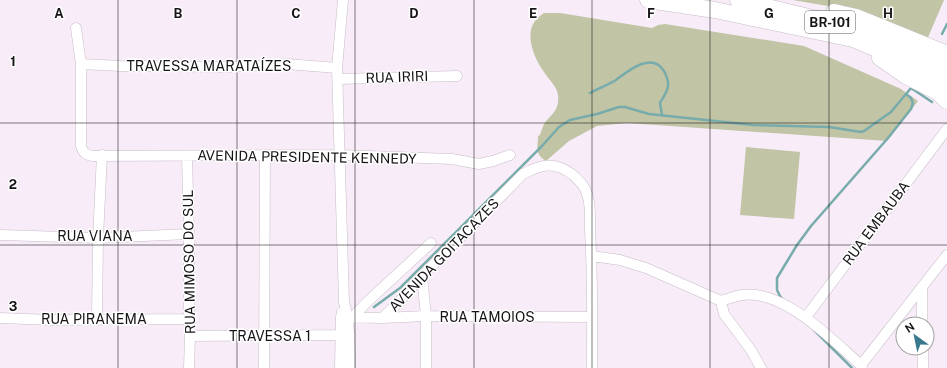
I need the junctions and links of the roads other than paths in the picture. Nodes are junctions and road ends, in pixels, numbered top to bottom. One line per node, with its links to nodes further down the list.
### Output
1 (343, 0): 9 (street)
2 (648, 0): 7 (main road, BR-101)
3 (738, 0): 7 (main road, BR-101)
4 (741, 0): 7 (main road)
5 (76, 28): 8 (street)
6 (947, 54): 7 (main road)
7 (916, 60): 11 (main road, BR-101); 11 (main road)
8 (81, 64): 9 (street, TRAVESSA MARATAÍZES); 13 (street, AVENIDA PRESIDENTE KENNEDY)
9 (338, 73): 10 (street, RUA IRIRI); 15 (street)
10 (457, 76)
11 (945, 85)
12 (947, 129): 33 (street, RUA EMBAUBA)
13 (102, 155): 17 (street, AVENIDA PRESIDENTE KENNEDY); 20 (street)
14 (265, 155): 15 (street, AVENIDA PRESIDENTE KENNEDY); 17 (street, AVENIDA PRESIDENTE KENNEDY); 39 (street)
15 (340, 155): 16 (street, AVENIDA PRESIDENTE KENNEDY); 31 (street)
16 (510, 155)
17 (186, 156): 18 (street, RUA MIMOSO DO SUL)
18 (190, 234): 20 (street, RUA VIANA); 37 (street, RUA MIMOSO DO SUL)
19 (0, 235): 20 (street, RUA VIANA)
20 (98, 238): 36 (street)
21 (431, 243): 31 (street)
22 (947, 255): 25 (street)
23 (592, 256): 24 (street, AVENIDA GOITACAZES); 26 (street); 32 (street)
24 (422, 276): 29 (street); 35 (street, AVENIDA GOITACAZES)
25 (922, 287): 27 (street); 28 (street)
26 (721, 301): 33 (street); 50 (street)
27 (908, 305): 28 (street); 42 (street)
28 (922, 309): 30 (street)
29 (426, 316): 32 (street, RUA TAMOIOS); 35 (street, RUA TAMOIOS); 47 (street)
30 (922, 316)
31 (347, 317): 35 (street, AVENIDA GOITACAZES); 40 (street)
32 (592, 317): 48 (street)
33 (806, 317): 42 (street)
34 (0, 318): 36 (street, RUA PIRANEMA)
35 (382, 318)
36 (97, 319): 37 (street, RUA PIRANEMA)
37 (189, 319): 38 (street, RUA MIMOSO DO SUL)
38 (190, 336): 39 (street, TRAVESSA 1); 43 (street, RUA MIMOSO DO SUL)
39 (264, 336): 40 (street, TRAVESSA 1); 44 (street)
40 (345, 336): 45 (street); 46 (street)
41 (923, 356): 51 (street)
42 (862, 366)
43 (189, 368)
44 (264, 368)
45 (340, 368)
46 (350, 368)
47 (426, 368)
48 (592, 368): 49 (street)
49 (596, 368)
50 (761, 368)
51 (923, 368)

